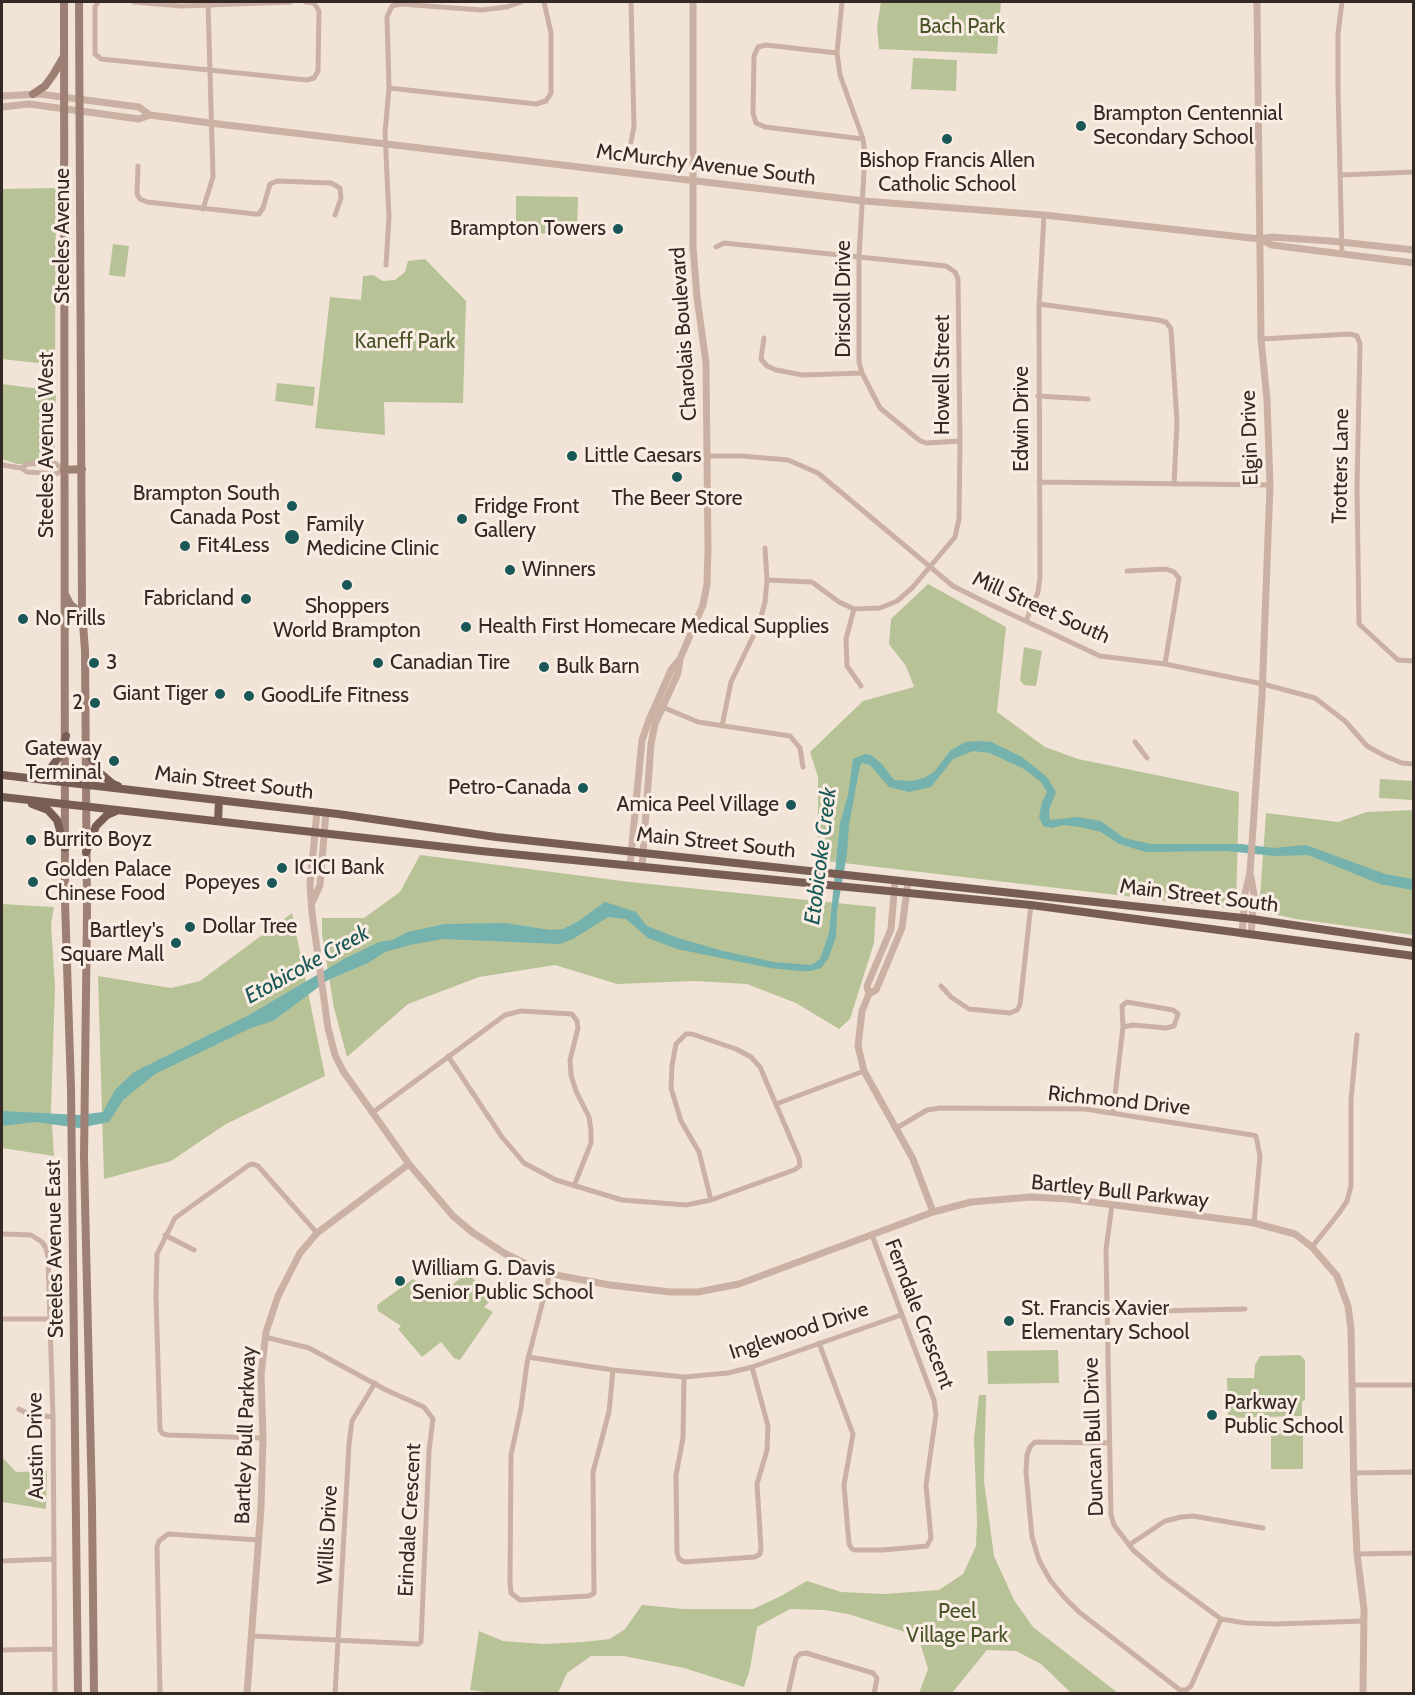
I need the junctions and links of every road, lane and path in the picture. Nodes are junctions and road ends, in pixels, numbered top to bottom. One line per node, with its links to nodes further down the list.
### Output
1 (64, 2): 16 (main road)
2 (80, 2): 22 (main road, Steeles Avenue)
3 (98, 2): 17 (street)
4 (134, 2): 14 (street)
5 (291, 2): 14 (street)
6 (306, 2): 17 (street)
7 (521, 2): 18 (street)
8 (544, 2): 18 (street)
9 (631, 2): 29 (street)
10 (693, 2): 34 (street, Charolais Boulevard)
11 (842, 2): 15 (street, Driscoll Drive)
12 (1257, 2): 39 (street, Elgin Drive)
13 (1342, 2): 33 (street)
14 (208, 3): 17 (street)
15 (837, 53): 28 (street, Driscoll Drive); 28 (street)
16 (64, 57): 19 (main road); 21 (main road)
17 (209, 71): 27 (street)
18 (389, 88): 30 (street)
19 (33, 94): 20 (street, McMurchy Avenue South); 21 (street, McMurchy Avenue South)
20 (2, 96)
21 (64, 97): 22 (street, McMurchy Avenue South); 24 (main road)
22 (80, 99): 25 (main road, Steeles Avenue); 26 (street, McMurchy Avenue South)
23 (2, 106): 24 (street, McMurchy Avenue South)
24 (65, 109): 25 (street, McMurchy Avenue South); 50 (main road, Steeles Avenue West)
25 (80, 111): 26 (street, McMurchy Avenue South); 51 (main road, Steeles Avenue)
26 (150, 115): 27 (street, McMurchy Avenue South)
27 (210, 123): 30 (street, McMurchy Avenue South); 36 (street)
28 (863, 139): 35 (street, Driscoll Drive)
29 (631, 142)
30 (386, 143): 34 (street, McMurchy Avenue South); 46 (street)
31 (138, 166): 36 (street)
32 (1413, 172): 33 (street)
33 (1341, 175): 40 (street)
34 (694, 182): 35 (street, McMurchy Avenue South); 56 (street, Charolais Boulevard)
35 (864, 201): 38 (street, McMurchy Avenue South); 44 (street, Driscoll Drive)
36 (203, 209): 37 (street)
37 (335, 215)
38 (1044, 215): 39 (street, McMurchy Avenue South); 47 (street, Edwin Drive)
39 (1260, 240): 40 (street, McMurchy Avenue South); 43 (street, McMurchy Avenue South); 49 (street, Elgin Drive)
40 (1341, 242): 42 (street, McMurchy Avenue South); 43 (street)
41 (716, 247): 44 (street)
42 (1413, 250)
43 (1342, 255): 45 (street, McMurchy Avenue South)
44 (859, 256): 52 (street, Driscoll Drive); 55 (street, Howell Street)
45 (1413, 263)
46 (386, 265)
47 (1039, 304): 53 (street, Edwin Drive); 62 (street)
48 (764, 338): 52 (street)
49 (1261, 339): 63 (street, Elgin Drive); 72 (street, Trotters Lane)
50 (66, 342): 51 (main road); 60 (main road, Steeles Avenue West)
51 (81, 343): 59 (main road, Steeles Avenue)
52 (862, 373): 55 (street, Driscoll Drive)
53 (1038, 396): 54 (street); 61 (street, Edwin Drive)
54 (1088, 399)
55 (960, 441): 65 (street, Howell Street)
56 (707, 456): 65 (street, Mill Street South); 76 (street, Charolais Boulevard)
57 (2, 465): 58 (street)
58 (21, 468): 60 (street); 60 (street)
59 (82, 469): 60 (main road); 70 (main road, Steeles Avenue West)
60 (64, 470): 68 (main road, Steeles Avenue West)
61 (1039, 482): 62 (street); 71 (street, Edwin Drive)
62 (1174, 484): 63 (street)
63 (1270, 485): 74 (street, Elgin Drive)
64 (765, 548): 67 (street)
65 (930, 567): 69 (street, Howell Street); 71 (street, Mill Street South)
66 (1127, 571): 73 (street)
67 (767, 580): 69 (street); 77 (street)
68 (65, 592): 70 (main road); 78 (main road, Steeles Avenue West)
69 (854, 609): 75 (street)
70 (83, 616): 80 (main road, Steeles Avenue West)
71 (1026, 621): 73 (street, Mill Street South)
72 (1413, 662)
73 (1165, 664): 74 (street, Mill Street South)
74 (1263, 684): 82 (street, Mill Street South); 109 (street, Elgin Drive)
75 (861, 686)
76 (660, 706): 77 (street); 100 (street, Charolais Boulevard); 101 (street, Charolais Boulevard)
77 (722, 726): 83 (street)
78 (66, 736): 85 (main road); 86 (main road, Steeles Avenue West)
79 (1135, 742): 81 (street)
80 (86, 747): 87 (main road, Steeles Avenue West); 88 (main road)
81 (1147, 758)
82 (1413, 764)
83 (804, 767)
84 (2, 775): 85 (main road, Main Street South)
85 (19, 777): 86 (main road, Main Street South)
86 (66, 782): 87 (main road, Main Street South); 92 (main road)
87 (86, 784): 88 (main road, Main Street South); 93 (main road)
88 (124, 788): 91 (main road, Main Street South)
89 (2, 797): 90 (main road)
90 (20, 799): 92 (main road, Main Street South); 98 (main road)
91 (219, 800): 95 (main road, Main Street South); 96 (main road)
92 (66, 804): 93 (main road, Main Street South); 98 (main road, Steeles Avenue East)
93 (86, 807): 94 (main road, Main Street South); 99 (main road, Steeles Avenue East)
94 (119, 810): 96 (main road, Main Street South); 99 (main road)
95 (321, 812): 97 (street, Bartley Bull Parkway); 100 (main road, Main Street South)
96 (218, 821): 97 (main road, Main Street South)
97 (320, 833): 102 (main road, Main Street South); 121 (street, Bartley Bull Parkway)
98 (66, 848): 170 (main road, Steeles Avenue East)
99 (86, 852): 171 (main road, Steeles Avenue East)
100 (631, 852): 101 (main road, Main Street South); 102 (street, Charolais Boulevard)
101 (643, 853): 103 (street, Charolais Boulevard); 104 (main road, Main Street South)
102 (630, 866): 103 (main road, Main Street South)
103 (642, 867): 106 (main road, Main Street South)
104 (895, 881): 105 (main road, Main Street South); 106 (street)
105 (908, 882): 107 (street); 108 (main road, Main Street South)
106 (894, 892): 107 (main road, Main Street South); 114 (street)
107 (907, 893): 108 (main road, Main Street South); 114 (street)
108 (1032, 901): 109 (main road, Main Street South); 110 (main road, Main Street South); 113 (street)
109 (1248, 919): 110 (street, Elgin Drive); 111 (main road, Main Street South)
110 (1247, 934): 112 (main road, Main Street South)
111 (1413, 943)
112 (1413, 956)
113 (941, 986)
114 (869, 994): 118 (street)
115 (1123, 1027): 115 (street); 120 (street)
116 (1357, 1035): 133 (street)
117 (448, 1056): 121 (street); 124 (street); 124 (street)
118 (864, 1071): 119 (street); 122 (street)
119 (776, 1104): 125 (street); 125 (street)
120 (1113, 1112): 122 (street, Richmond Drive); 128 (street, Richmond Drive)
121 (372, 1113): 123 (street, Bartley Bull Parkway)
122 (895, 1129): 127 (street)
123 (409, 1164): 129 (street, Bartley Bull Parkway); 135 (street, Bartley Bull Parkway)
124 (574, 1186): 125 (street)
125 (711, 1200)
126 (1112, 1205): 127 (street, Bartley Bull Parkway); 128 (street, Bartley Bull Parkway); 137 (street, Duncan Bull Drive)
127 (933, 1212): 132 (street, Bartley Bull Parkway)
128 (1254, 1223): 133 (street, Bartley Bull Parkway)
129 (316, 1233): 131 (street); 141 (street, Bartley Bull Parkway)
130 (2, 1234): 140 (street, Austin Drive)
131 (165, 1235): 134 (street); 152 (street)
132 (872, 1235): 135 (street, Bartley Bull Parkway); 138 (street, Ferndale Crescent)
133 (1312, 1247): 148 (street, Bartley Bull Parkway)
134 (194, 1250)
135 (550, 1273): 143 (street)
136 (1245, 1309): 137 (street)
137 (1107, 1312): 153 (street, Duncan Bull Drive)
138 (901, 1314): 142 (street, Inglewood Drive); 142 (street, Ferndale Crescent)
139 (2, 1318): 140 (street)
140 (51, 1319): 151 (street, Austin Drive)
141 (265, 1337): 147 (street, Erindale Crescent); 152 (street, Bartley Bull Parkway)
142 (819, 1343): 144 (street, Inglewood Drive)
143 (528, 1357): 145 (street, Inglewood Drive); 145 (street)
144 (752, 1367): 146 (street, Inglewood Drive); 146 (street)
145 (613, 1370): 146 (street, Inglewood Drive)
146 (684, 1377)
147 (375, 1383): 166 (street, Willis Drive); 166 (street, Erindale Crescent)
148 (1353, 1385): 149 (street); 155 (street, Bartley Bull Parkway)
149 (1413, 1385)
150 (19, 1409): 151 (street)
151 (53, 1417): 161 (street, Austin Drive)
152 (263, 1438): 157 (street, Bartley Bull Parkway)
153 (1109, 1443): 158 (street, Duncan Bull Drive); 163 (street)
154 (1413, 1472): 155 (street)
155 (1353, 1473): 160 (street, Bartley Bull Parkway)
156 (1263, 1528): 158 (street)
157 (259, 1540): 165 (street, Bartley Bull Parkway); 172 (street)
158 (1129, 1545): 163 (street, Duncan Bull Drive)
159 (1413, 1553): 160 (street)
160 (1357, 1554): 164 (street, Bartley Bull Parkway)
161 (53, 1559): 162 (street); 167 (street, Austin Drive)
162 (2, 1561)
163 (1221, 1618): 164 (street, Duncan Bull Drive)
164 (1364, 1621): 177 (street, Bartley Bull Parkway)
165 (252, 1636): 166 (street, Erindale Crescent); 173 (street, Bartley Bull Parkway)
166 (339, 1641): 174 (street, Willis Drive)
167 (54, 1649): 168 (street); 169 (street, Austin Drive)
168 (2, 1650)
169 (55, 1694)
170 (78, 1694)
171 (94, 1694)
172 (160, 1694)
173 (247, 1694)
174 (335, 1694)
175 (788, 1694): 176 (street)
176 (874, 1694)
177 (1363, 1694)

